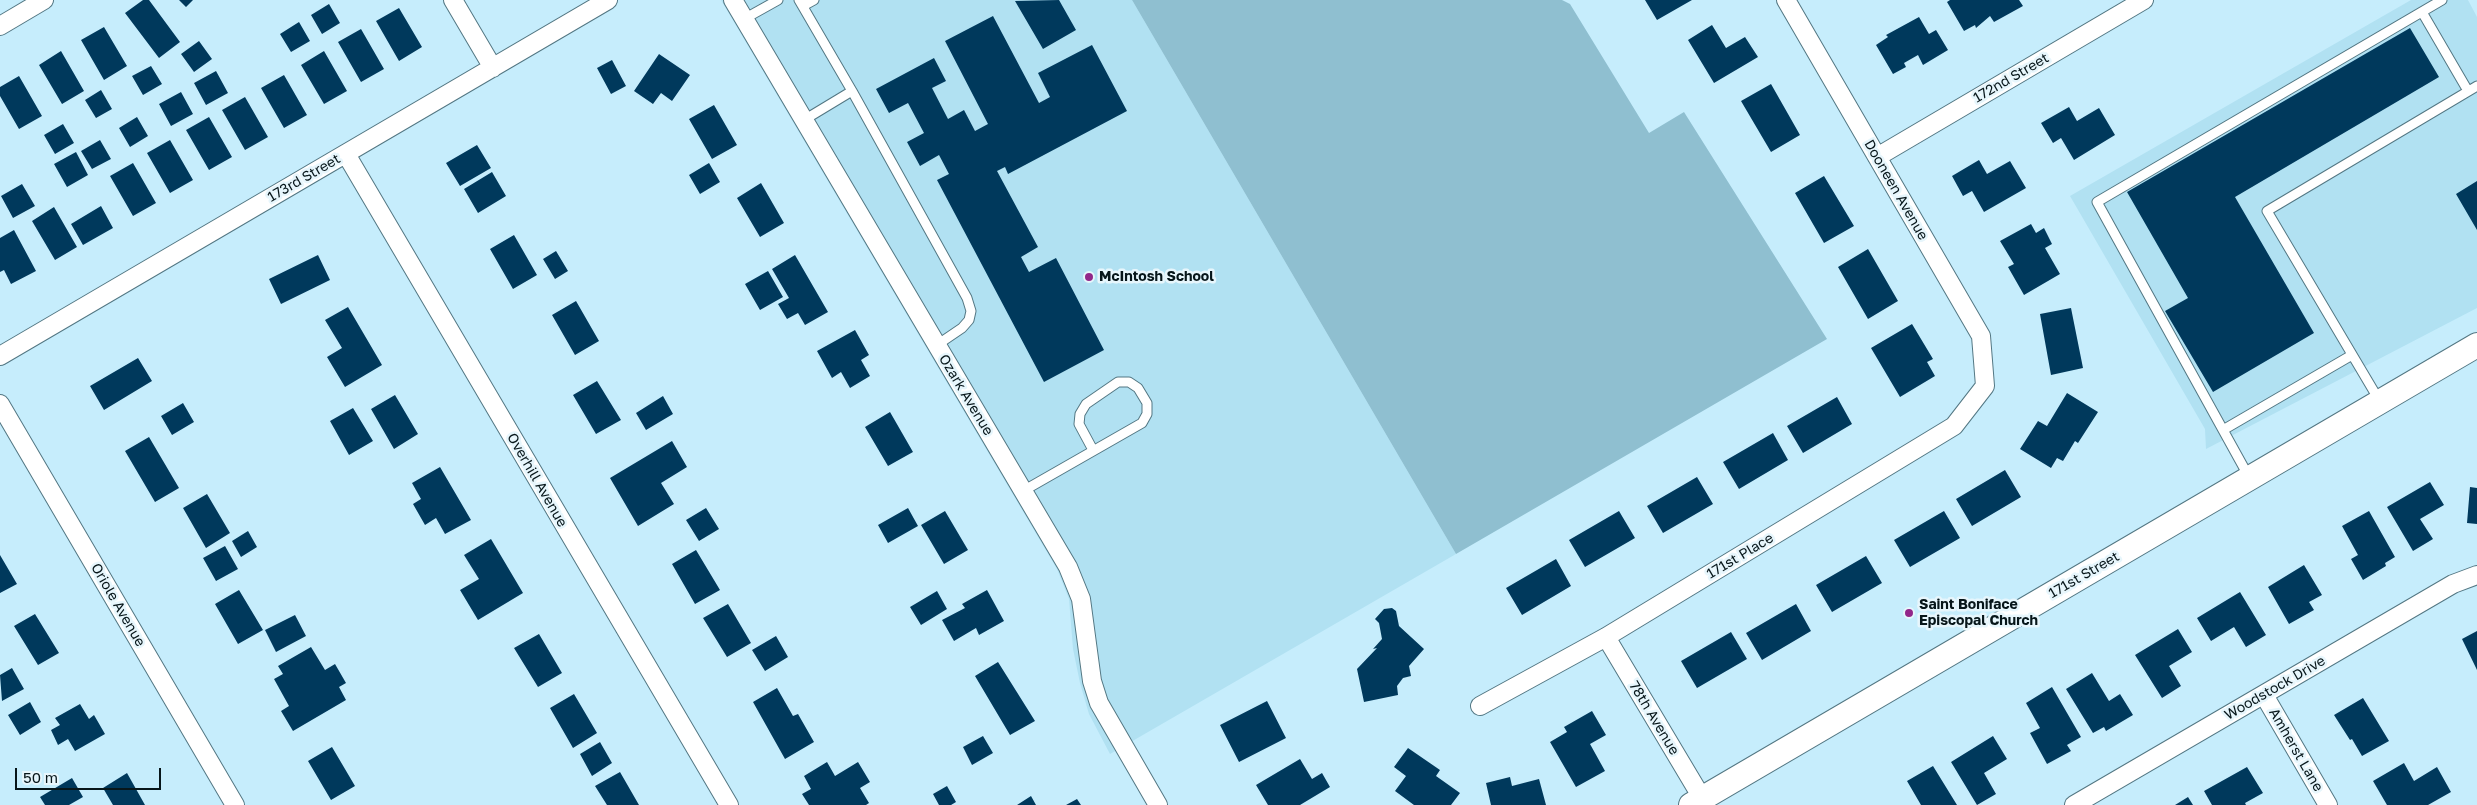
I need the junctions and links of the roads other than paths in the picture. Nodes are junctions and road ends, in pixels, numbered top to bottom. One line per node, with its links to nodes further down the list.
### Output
1 (44, 0): 13 (street)
2 (453, 0): 14 (street)
3 (608, 0): 14 (street, 173rd Street)
4 (733, 0): 12 (street, Ozark Avenue)
5 (778, 0): 12 (lane)
6 (814, 0): 10 (lane)
7 (1786, 0): 20 (street, Dooneen Avenue)
8 (2144, 0): 20 (street, 172nd Street)
9 (2442, 0): 11 (lane)
10 (801, 3): 16 (lane)
11 (2422, 12): 17 (lane); 28 (lane)
12 (744, 19): 18 (street, Ozark Avenue)
13 (0, 26)
14 (493, 68): 19 (street, 173rd Street)
15 (2477, 86): 17 (lane)
16 (852, 91): 18 (lane); 21 (lane)
17 (2468, 91): 23 (lane)
18 (804, 120): 21 (street, Ozark Avenue)
19 (346, 154): 24 (street, 173rd Street); 38 (street, Overhill Avenue)
20 (1877, 157): 25 (street, Dooneen Avenue)
21 (937, 345): 31 (street, Ozark Avenue)
22 (2477, 346): 26 (street, 171st Street)
23 (2352, 355): 26 (lane); 28 (lane)
24 (0, 356)
25 (1985, 386): 33 (street, 171st Place)
26 (2381, 402): 30 (street, 171st Street)
27 (0, 404): 37 (street, Oriole Avenue)
28 (2223, 430): 30 (lane)
29 (1094, 450): 29 (lane); 31 (lane)
30 (2250, 478): 36 (street, 171st Street)
31 (1023, 491): 39 (street, Ozark Avenue)
32 (2477, 575): 34 (street, Woodstock Drive)
33 (1606, 637): 35 (street, 171st Place); 36 (street, 78th Avenue)
34 (2264, 695): 40 (street, Woodstock Drive); 41 (street, Amherst Lane)
35 (1480, 706)
36 (1696, 802)
37 (235, 805)
38 (729, 805)
39 (1158, 805)
40 (2074, 805)
41 (2328, 805)

